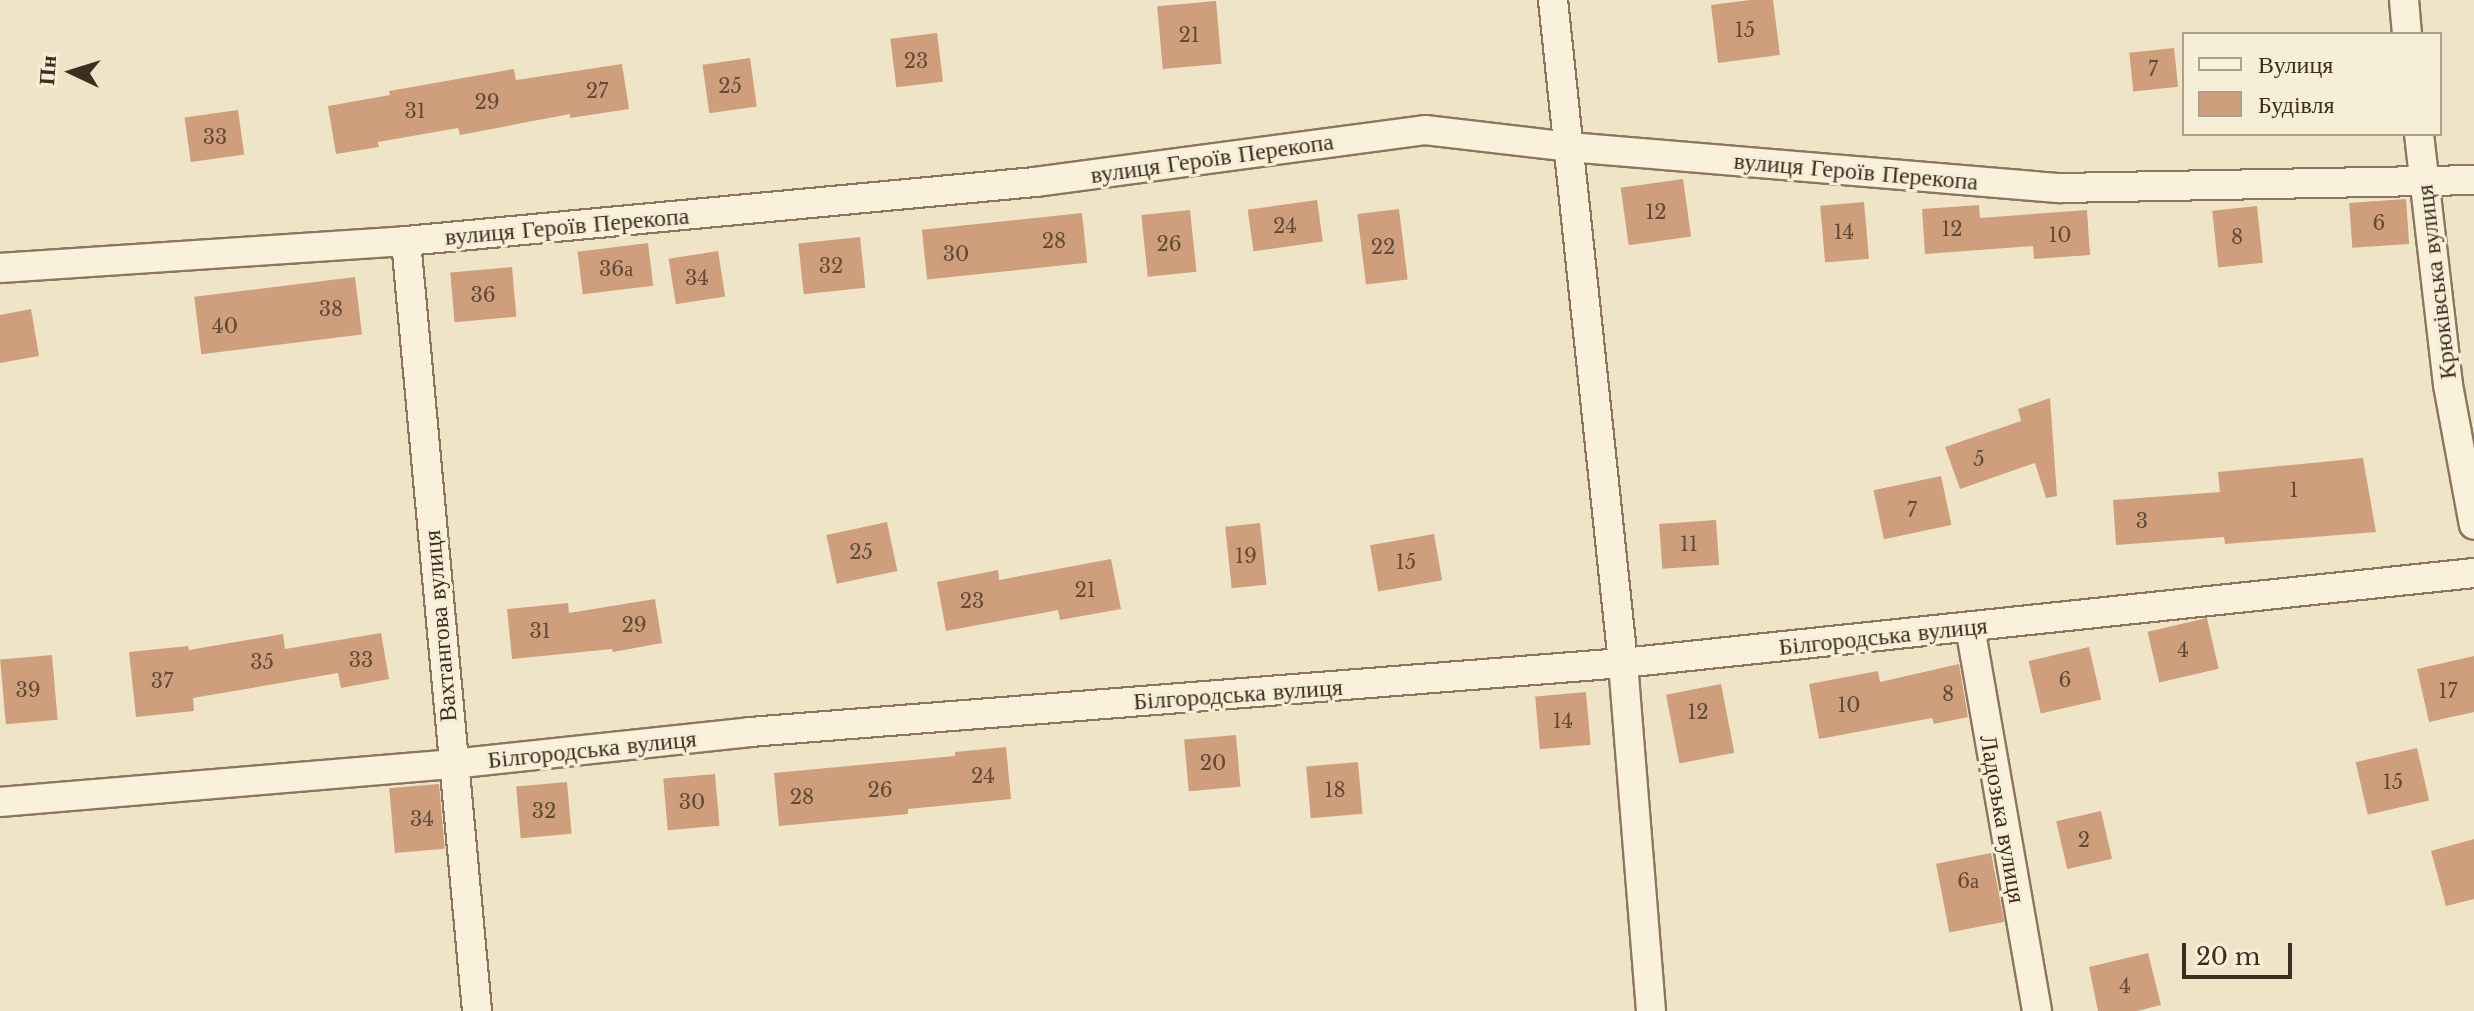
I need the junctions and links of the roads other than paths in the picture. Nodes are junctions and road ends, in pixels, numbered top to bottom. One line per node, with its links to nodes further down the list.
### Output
1 (1553, 0): 5 (street)
2 (2404, 0): 3 (street)
3 (2407, 32)
4 (2419, 136): 7 (street, Крюківська вулиця)
5 (1569, 147): 7 (street, вулиця Героїв Перекопа); 8 (street, вулиця Героїв Перекопа); 13 (street)
6 (2474, 180): 7 (street, вулиця Героїв Перекопа)
7 (2424, 182): 10 (street, Крюківська вулиця)
8 (406, 241): 9 (street, вулиця Героїв Перекопа); 14 (street, Вахтангова вулиця)
9 (0, 268)
10 (2474, 525)
11 (2474, 573): 12 (street, Білгородська вулиця)
12 (1970, 627): 13 (street, Білгородська вулиця); 18 (street, Ладозька вулиця)
13 (1623, 663): 14 (street, Білгородська вулиця); 17 (street)
14 (452, 764): 15 (street, Білгородська вулиця); 16 (street, Вахтангова вулиця)
15 (0, 802)
16 (477, 1011)
17 (1651, 1011)
18 (2037, 1011)

